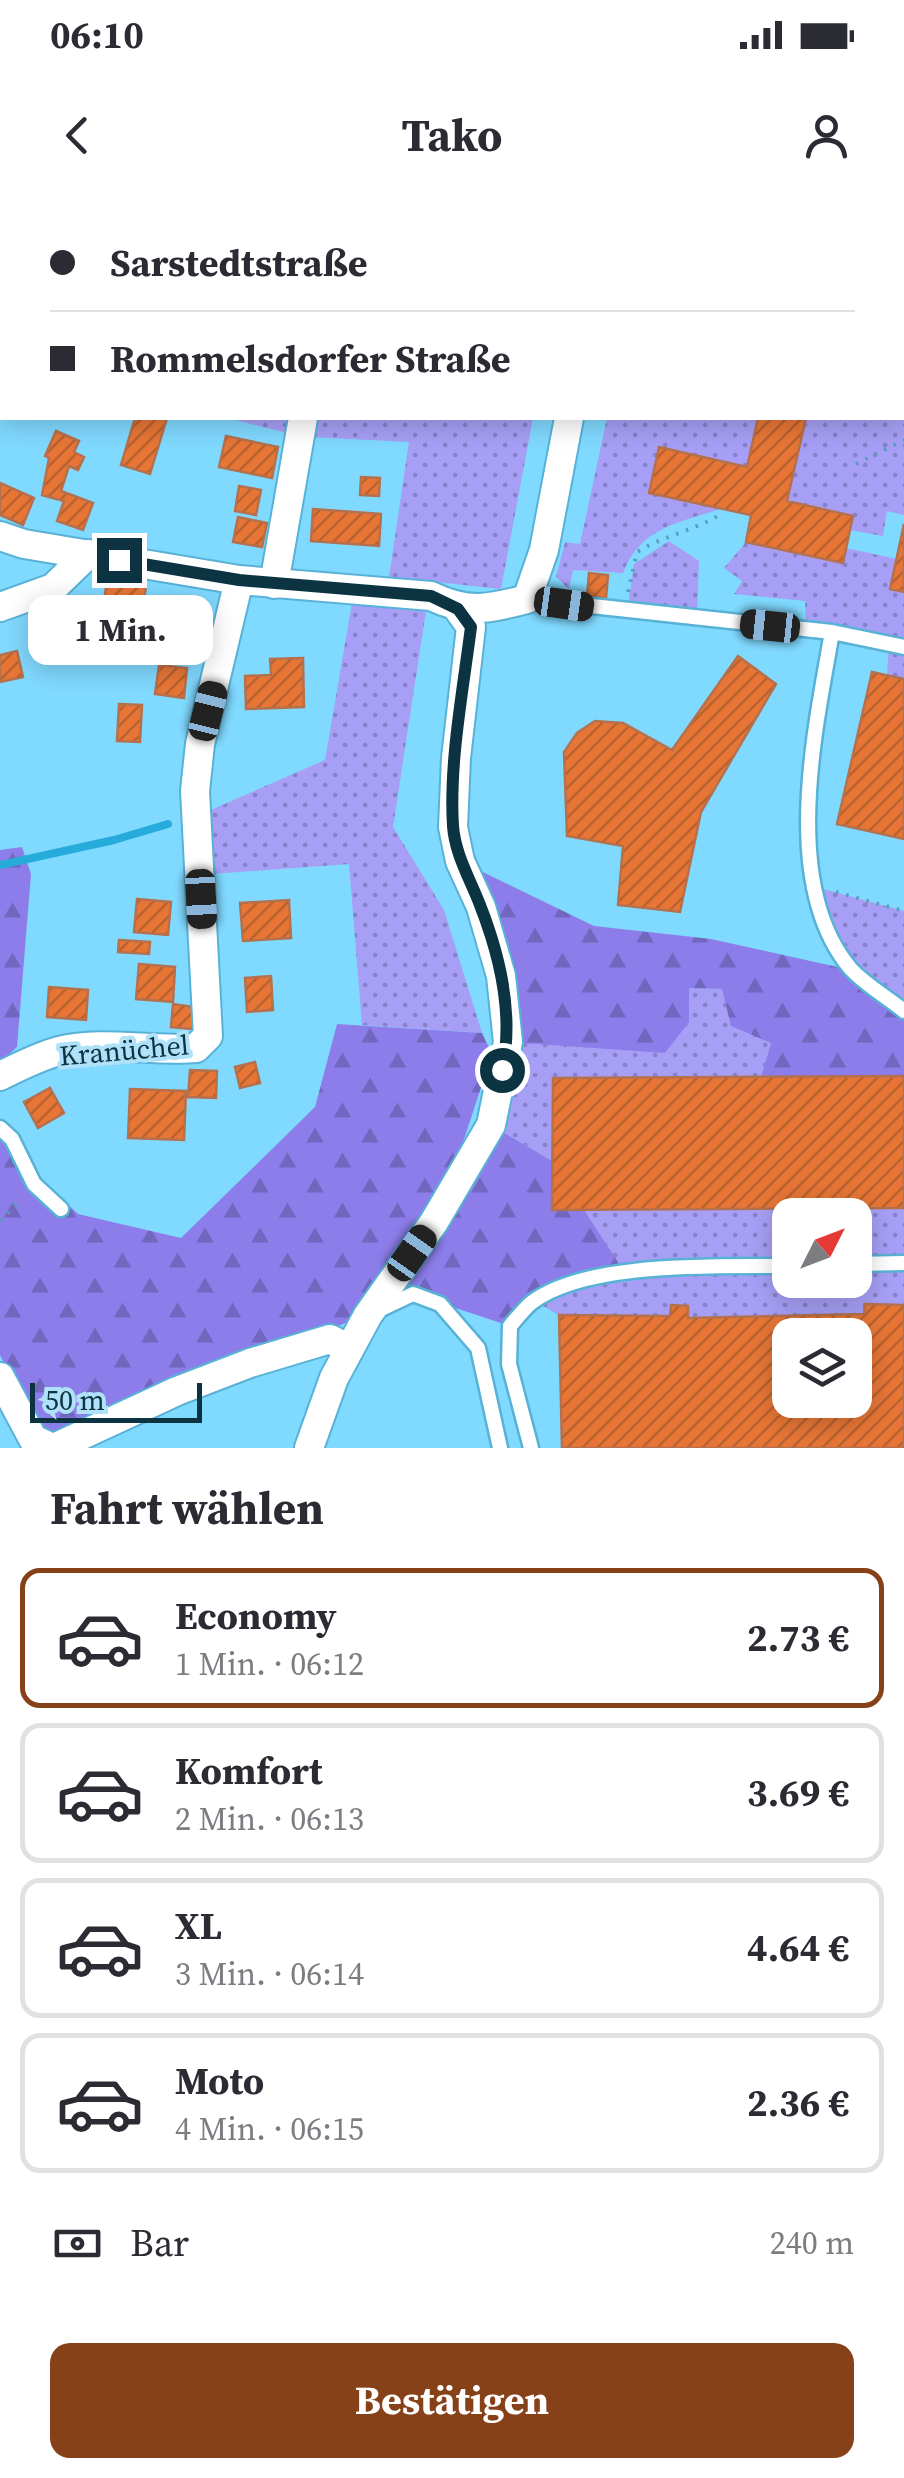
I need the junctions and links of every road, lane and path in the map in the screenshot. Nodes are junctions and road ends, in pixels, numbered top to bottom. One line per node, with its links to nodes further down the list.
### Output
1 (303, 420): 9 (street)
2 (569, 420): 10 (street)
3 (904, 440): 4 (path)
4 (856, 464)
5 (718, 516): 13 (path)
6 (0, 536): 7 (street)
7 (88, 554): 8 (street); 11 (street)
8 (239, 580): 9 (street); 19 (street, Kranüchel)
9 (274, 584): 12 (street)
10 (528, 599): 12 (street); 13 (lane)
11 (0, 607)
12 (458, 609): 27 (street)
13 (627, 612): 14 (lane)
14 (832, 632): 15 (lane); 16 (lane)
15 (904, 647)
16 (816, 887): 17 (path); 18 (lane)
17 (904, 911)
18 (904, 1011)
19 (0, 1076)
20 (0, 1128): 21 (lane)
21 (34, 1184): 22 (lane); 23 (path)
22 (61, 1209)
23 (0, 1221)
24 (904, 1263): 25 (lane)
25 (872, 1264)
26 (772, 1267): 33 (lane)
27 (368, 1315): 28 (street); 32 (lane)
28 (350, 1349): 30 (street); 31 (street)
29 (0, 1377): 30 (street)
30 (53, 1448)
31 (310, 1448)
32 (500, 1448)
33 (531, 1448)

